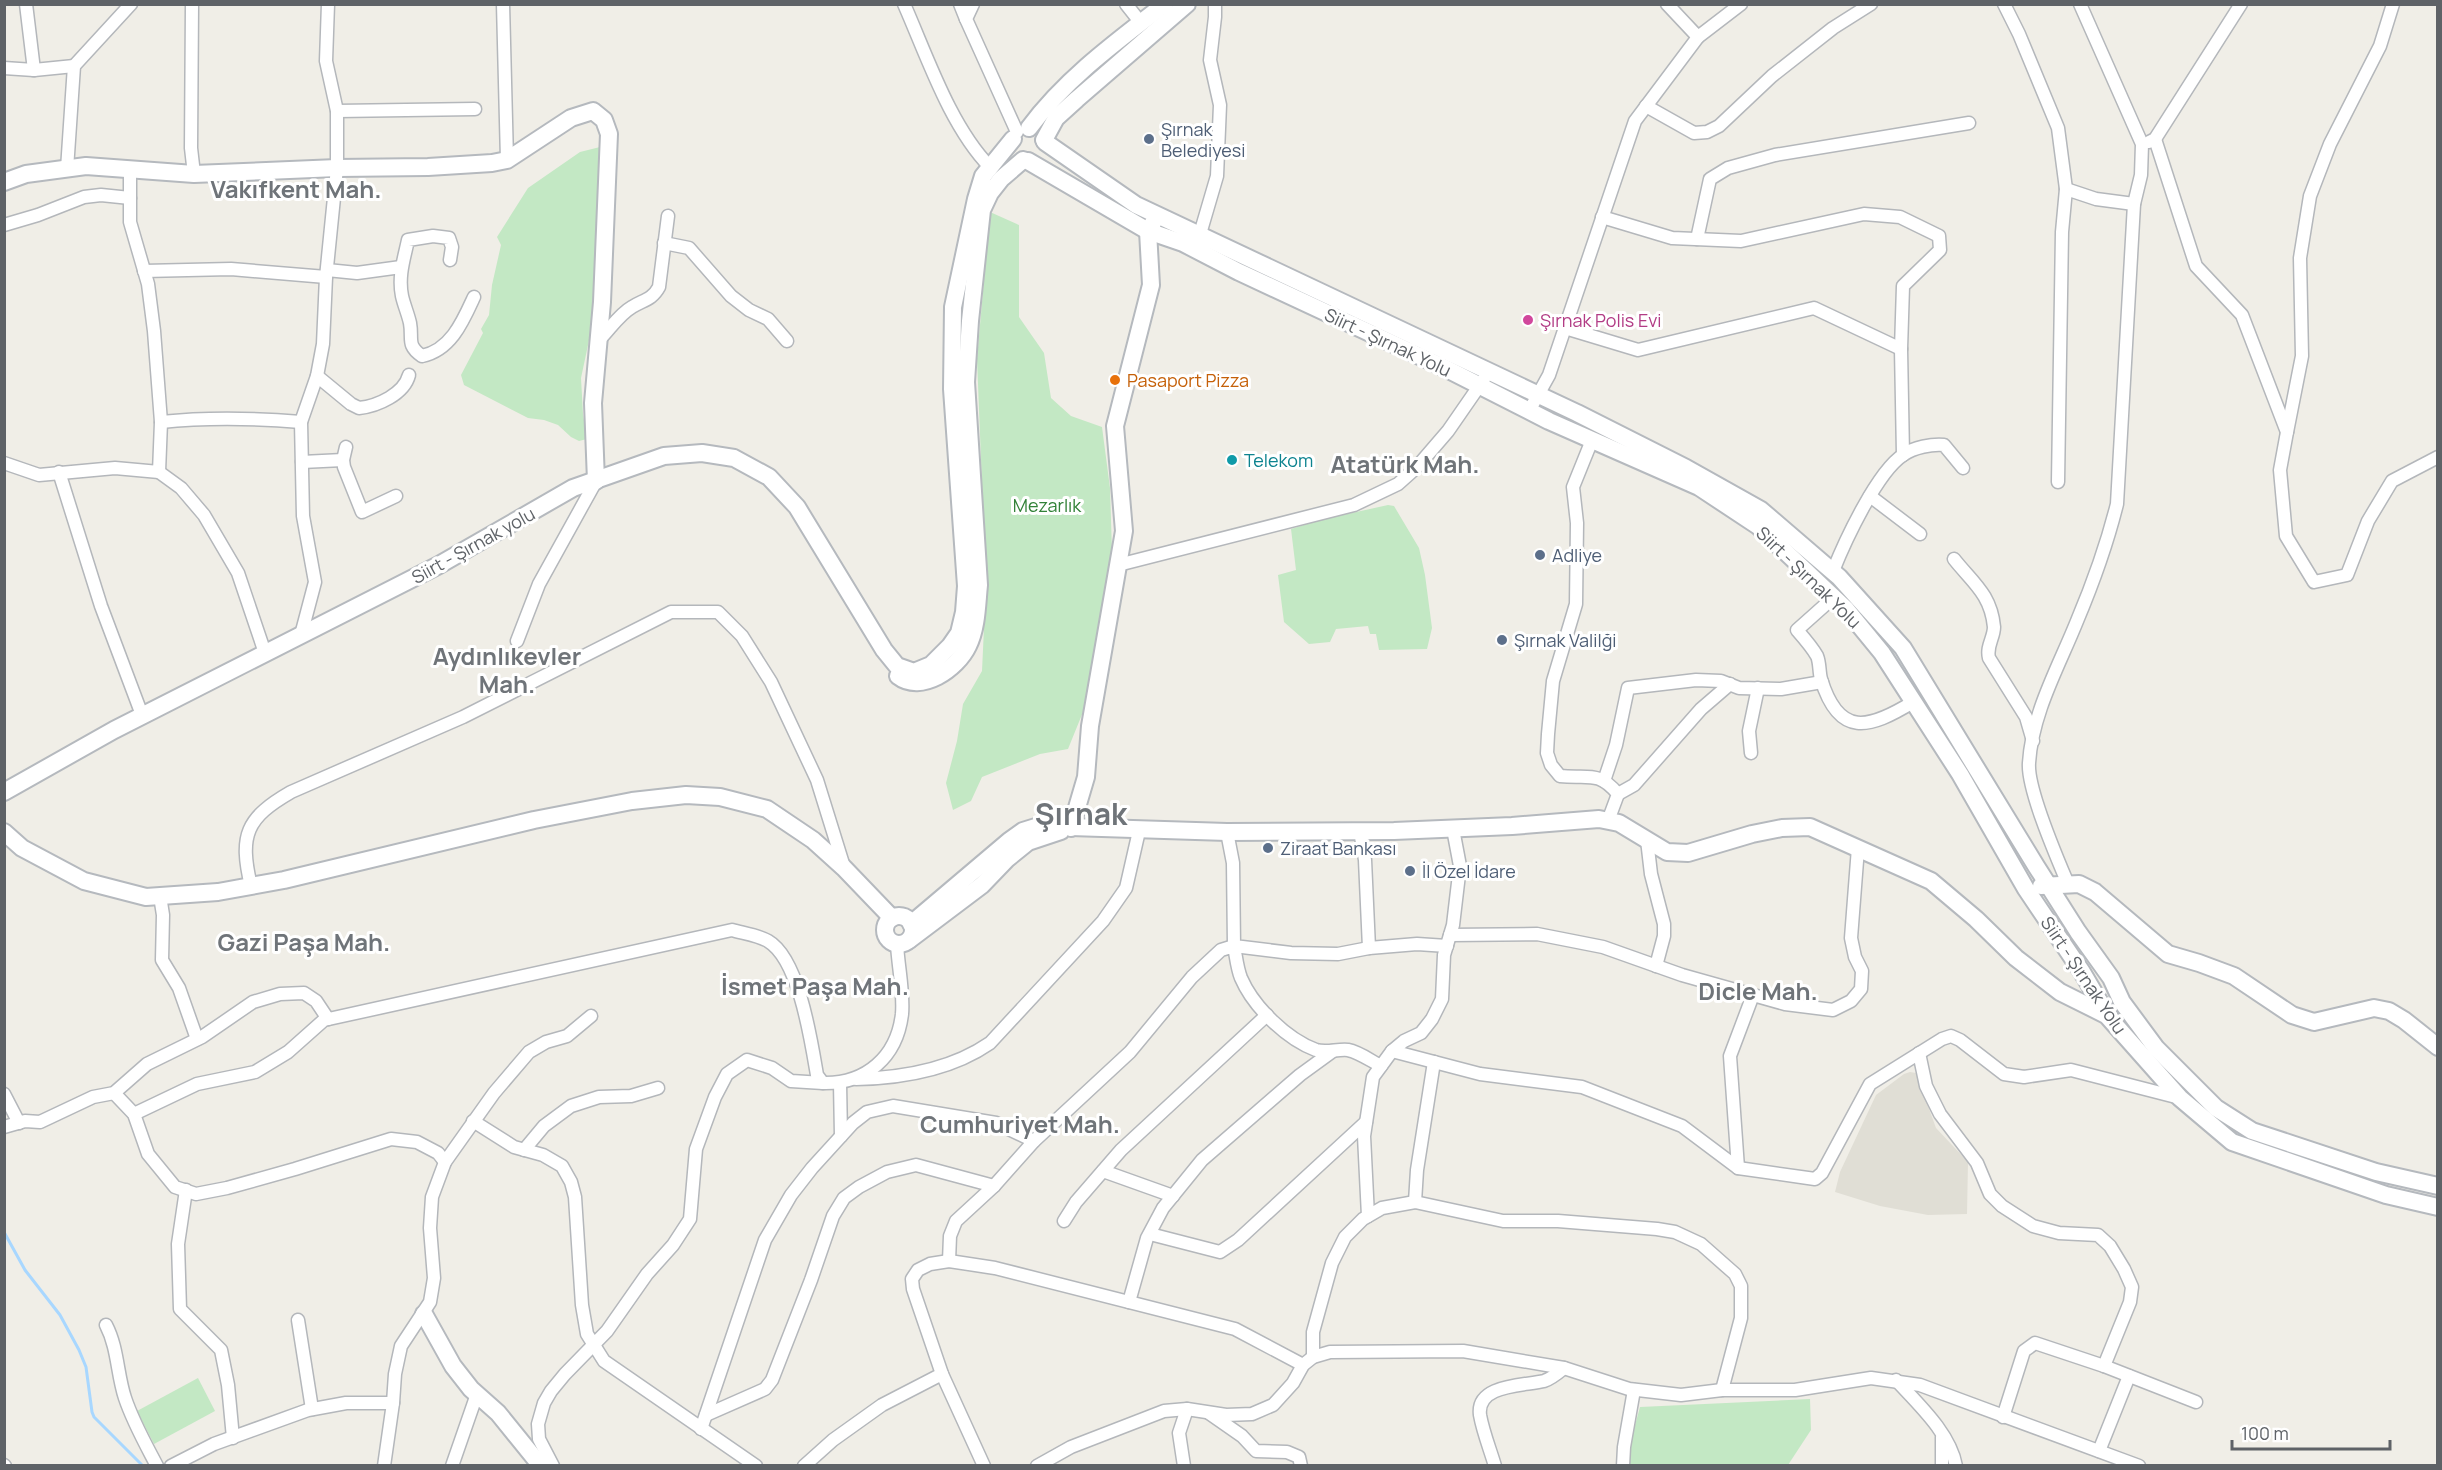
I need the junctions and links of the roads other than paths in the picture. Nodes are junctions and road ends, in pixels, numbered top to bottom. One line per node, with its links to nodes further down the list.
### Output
1 (26, 4): 25 (street)
2 (131, 4): 23 (street)
3 (192, 4): 40 (street)
4 (328, 4): 28 (street)
5 (503, 4): 34 (street)
6 (904, 4): 36 (street)
7 (960, 4): 20 (street)
8 (973, 4): 20 (street)
9 (1126, 4): 21 (street)
10 (1165, 4): 21 (street)
11 (1187, 4): 32 (street)
12 (1215, 4): 50 (street)
13 (1666, 4): 22 (street)
14 (1741, 4): 22 (street)
15 (1871, 4): 26 (street)
16 (2004, 4): 42 (street)
17 (2080, 4): 33 (street)
18 (2393, 4): 69 (street)
19 (2242, 5): 31 (street)
20 (966, 19): 30 (street)
21 (1141, 23): 30 (street)
22 (1698, 37): 26 (street)
23 (74, 66): 25 (street); 38 (street)
24 (4, 68): 25 (street)
25 (34, 70)
26 (1646, 106): 47 (street)
27 (475, 109): 28 (street)
28 (337, 111): 37 (street)
29 (1969, 123): 51 (street)
30 (1020, 133): 32 (street); 35 (street); 36 (street)
31 (2155, 139): 33 (street); 69 (street)
32 (1044, 141): 35 (street); 45 (street, Siirt - Şırnak Yolu)
33 (2142, 144): 44 (street)
34 (507, 160): 37 (street); 59 (street)
35 (1025, 160): 49 (street, Siirt - Şırnak Yolu); 91 (street)
36 (990, 167): 91 (street)
37 (337, 168): 40 (street); 56 (street)
38 (67, 169): 39 (street); 41 (street)
39 (130, 169): 40 (street); 43 (street)
40 (194, 174)
41 (4, 182)
42 (2066, 189): 44 (street); 81 (street)
43 (130, 198): 48 (street); 55 (street)
44 (2134, 204): 98 (street)
45 (1158, 214): 49 (street); 50 (street, Siirt - Şırnak Yolu)
46 (668, 216): 52 (street)
47 (1602, 217): 51 (street); 58 (street)
48 (4, 225)
49 (1148, 231): 64 (street, Siirt - Şırnak Yolu); 86 (street)
50 (1200, 234): 64 (street, Siirt - Şırnak Yolu)
51 (1697, 239): 61 (street)
52 (664, 243): 59 (street); 60 (street)
53 (450, 260): 54 (street)
54 (401, 267): 56 (street); 57 (street)
55 (144, 271): 56 (street); 67 (street)
56 (326, 274): 63 (street)
57 (474, 297)
58 (1565, 328): 61 (street); 65 (street)
59 (597, 342): 80 (street)
60 (788, 342)
61 (1901, 349): 72 (street)
62 (409, 375): 63 (street)
63 (317, 376): 68 (street)
64 (1484, 379): 65 (street, Siirt - Şırnak Yolu); 66 (street, Siirt - Şırnak Yolu); 86 (street)
65 (1539, 396): 66 (street); 87 (street, Siirt - Şırnak Yolu)
66 (1529, 411): 70 (street, Siirt - Şırnak Yolu)
67 (161, 422): 68 (street); 79 (street)
68 (301, 422): 75 (street)
69 (2287, 432): 73 (street)
70 (1592, 440): 88 (street, Siirt - Şırnak Yolu); 100 (street)
71 (346, 447): 74 (street)
72 (1903, 455): 77 (street); 83 (street)
73 (2438, 457)
74 (343, 460): 75 (street); 82 (street)
75 (302, 462): 89 (street)
76 (4, 463): 78 (street)
77 (1963, 468)
78 (59, 472): 79 (street); 97 (street)
79 (159, 472): 92 (street)
80 (596, 480): 89 (street, Siirt - Şırnak yolu); 90 (street); 91 (street, Siirt - Şırnak yolu)
81 (2058, 482)
82 (396, 496)
83 (1870, 496): 84 (street); 87 (street)
84 (1920, 534)
85 (1954, 558): 98 (street)
86 (1118, 565): 104 (street)
87 (1833, 571): 114 (street, Siirt - Şırnak Yolu)
88 (1834, 597): 93 (street); 96 (street, Siirt - Şırnak Yolu)
89 (301, 634): 92 (street, Siirt - Şırnak yolu)
90 (517, 640)
91 (884, 650)
92 (265, 653): 97 (street, Siirt - Şırnak yolu)
93 (1822, 682): 95 (street); 96 (street)
94 (1730, 684): 95 (street); 100 (street); 102 (street)
95 (1758, 688): 99 (street)
96 (1913, 702): 116 (street, Siirt - Şırnak Yolu)
97 (142, 715): 101 (street, Siirt - Şırnak yolu)
98 (2033, 742): 113 (street)
99 (1751, 753)
100 (1604, 781): 102 (street)
101 (4, 792)
102 (1618, 794): 103 (street)
103 (1608, 821): 105 (street); 110 (street)
104 (1071, 828): 106 (street); 119 (street)
105 (1453, 829): 107 (street); 120 (street)
106 (1139, 831): 109 (street); 137 (street)
107 (1360, 831): 109 (street); 122 (street)
108 (4, 832): 117 (street)
109 (1227, 832): 121 (street)
110 (1647, 840): 111 (street); 123 (street)
111 (1858, 848): 124 (street); 128 (street)
112 (844, 868): 115 (street); 115 (street); 118 (street)
113 (2068, 884): 114 (street); 131 (street)
114 (2048, 885): 116 (street); 125 (street, Siirt - Şırnak Yolu)
115 (251, 886): 117 (street)
116 (2026, 889): 128 (street, Siirt - Şırnak Yolu)
117 (160, 896): 130 (street)
118 (892, 918): 119 (street); 119 (street)
119 (906, 936): 137 (street)
120 (1449, 941): 122 (street); 123 (street); 133 (street)
121 (1234, 946): 122 (street); 126 (street); 150 (street)
122 (1369, 948)
123 (1656, 966): 124 (street)
124 (1753, 995): 153 (street)
125 (2122, 1002): 128 (street); 156 (street, Siirt - Şırnak Yolu)
126 (1267, 1015): 132 (street); 154 (street)
127 (591, 1016): 145 (street)
128 (2109, 1018): 143 (street, Siirt - Şırnak Yolu)
129 (328, 1019): 130 (street); 138 (street); 144 (street)
130 (197, 1039): 141 (street)
131 (2438, 1047)
132 (1334, 1050): 136 (street); 158 (street)
133 (1392, 1051): 135 (street); 136 (street)
134 (1919, 1053): 143 (street); 153 (street); 171 (street)
135 (1434, 1062): 153 (street); 159 (street)
136 (1381, 1066): 146 (street)
137 (856, 1079): 139 (street)
138 (823, 1083): 139 (street); 169 (street)
139 (840, 1083): 149 (street)
140 (658, 1088): 151 (street)
141 (114, 1093): 144 (street); 147 (street)
142 (4, 1094): 147 (street)
143 (2180, 1098): 160 (street, Siirt - Şırnak Yolu)
144 (134, 1114): 157 (street)
145 (473, 1121): 151 (street); 152 (street)
146 (1366, 1122): 161 (street); 163 (street)
147 (19, 1123): 148 (street)
148 (4, 1127)
149 (841, 1136): 150 (street); 184 (street)
150 (1034, 1141): 155 (street)
151 (524, 1150): 169 (street)
152 (445, 1161): 157 (street); 166 (street)
153 (1738, 1168)
154 (1103, 1171): 158 (street); 162 (street)
155 (994, 1185): 164 (street); 184 (street)
156 (2438, 1186)
157 (186, 1191): 188 (street)
158 (1173, 1196): 163 (street)
159 (1415, 1202): 161 (street); 177 (street)
160 (2438, 1207)
161 (1368, 1216): 170 (street)
162 (1064, 1221)
163 (1150, 1234): 165 (street)
164 (949, 1261): 165 (street); 173 (street)
165 (1129, 1302): 170 (street)
166 (424, 1314): 178 (street); 180 (street)
167 (298, 1320): 181 (street)
168 (106, 1325): 190 (street)
169 (593, 1344): 186 (street); 195 (street)
170 (1308, 1361): 172 (street); 183 (street)
171 (2104, 1366): 174 (street); 185 (street)
172 (1564, 1368): 176 (street); 202 (street)
173 (942, 1374): 197 (street); 198 (street)
174 (2129, 1376): 179 (street); 189 (street)
175 (1896, 1380): 177 (street); 185 (street); 187 (street)
176 (1634, 1390): 177 (street); 203 (street)
177 (1722, 1390)
178 (477, 1394): 193 (street); 194 (street)
179 (2196, 1402)
180 (393, 1403): 181 (street); 192 (street)
181 (312, 1409): 188 (street)
182 (1187, 1409): 183 (street); 199 (street); 200 (street)
183 (1208, 1412): 201 (street)
184 (706, 1415): 186 (street)
185 (2003, 1417): 189 (street)
186 (701, 1429): 196 (street)
187 (1942, 1435): 204 (street); 205 (street)
188 (233, 1438): 191 (street)
189 (2099, 1451): 206 (street)
190 (157, 1466)
191 (171, 1466)
192 (384, 1466)
193 (453, 1466)
194 (541, 1466)
195 (553, 1466)
196 (756, 1466)
197 (804, 1466)
198 (984, 1466)
199 (1036, 1466)
200 (1184, 1466)
201 (1301, 1466)
202 (1495, 1466)
203 (1623, 1466)
204 (1942, 1466)
205 (1956, 1466)
206 (2139, 1466)

